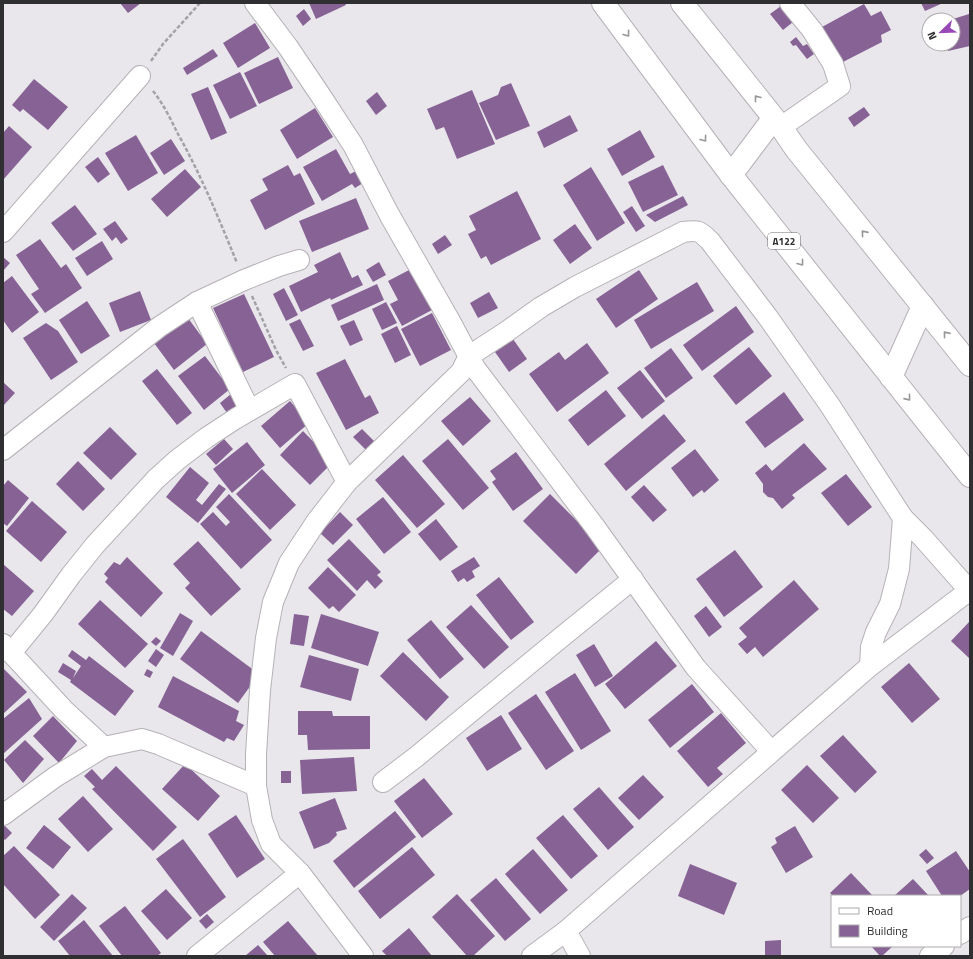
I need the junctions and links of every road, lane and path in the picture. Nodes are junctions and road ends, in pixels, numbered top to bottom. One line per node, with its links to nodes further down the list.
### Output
1 (200, 3): 6 (path)
2 (255, 3): 14 (street)
3 (603, 3): 8 (highway, A122, one-way to 8)
4 (682, 3): 7 (highway, one-way to 4)
5 (790, 3): 7 (street)
6 (140, 76): 9 (street); 11 (path)
7 (777, 123): 8 (highway); 13 (highway, one-way to 7)
8 (731, 175): 16 (highway, A122, one-way to 16)
9 (3, 232)
10 (299, 260): 11 (street)
11 (244, 280): 12 (street); 17 (path)
12 (197, 302): 18 (street); 19 (street)
13 (923, 306): 15 (highway, one-way to 13); 16 (highway)
14 (469, 356): 21 (street); 22 (street); 23 (street)
15 (970, 365)
16 (891, 377): 20 (highway, A122, one-way to 20)
17 (295, 384): 21 (street); 25 (street)
18 (248, 407)
19 (3, 450)
20 (970, 476)
21 (347, 482): 30 (street)
22 (903, 518): 24 (street); 26 (street)
23 (633, 579): 28 (street); 29 (street)
24 (970, 590): 26 (street)
25 (7, 648): 27 (street)
26 (870, 666): 28 (street)
27 (104, 747): 30 (street); 31 (street)
28 (771, 751): 34 (street)
29 (383, 782)
30 (256, 786): 32 (street)
31 (3, 815)
32 (300, 873): 37 (street); 38 (street)
33 (970, 927): 35 (street)
34 (566, 931): 39 (street); 40 (street)
35 (961, 933)
36 (943, 947): 41 (street)
37 (197, 956)
38 (363, 956)
39 (532, 956)
40 (580, 956)
41 (930, 956)

